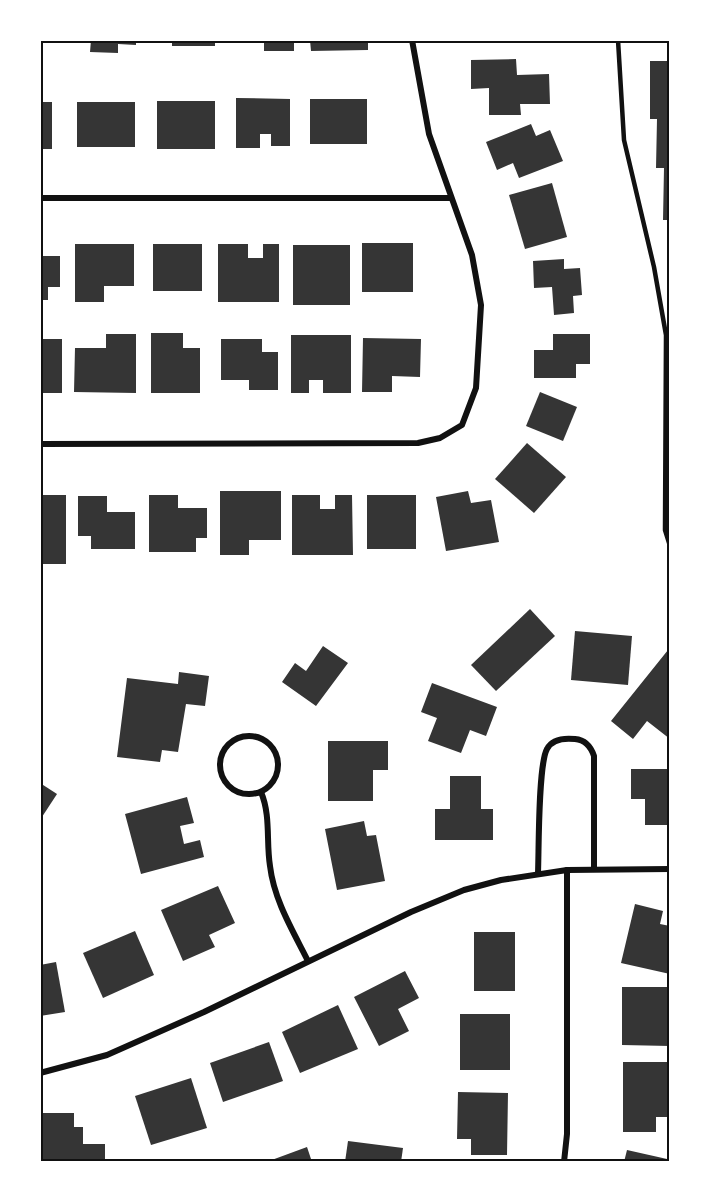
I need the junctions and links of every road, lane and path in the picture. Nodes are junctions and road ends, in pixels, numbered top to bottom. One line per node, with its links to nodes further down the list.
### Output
1 (412, 40): 4 (street)
2 (618, 40): 6 (lane)
3 (40, 198): 4 (street)
4 (450, 198): 5 (street)
5 (40, 444)
6 (669, 546)
7 (261, 792): 7 (street); 12 (street)
8 (594, 869): 9 (street); 10 (street); 11 (street)
9 (669, 869)
10 (567, 870): 11 (street); 14 (street)
11 (538, 873): 12 (street)
12 (308, 961): 13 (street)
13 (40, 1073)
14 (564, 1161)

